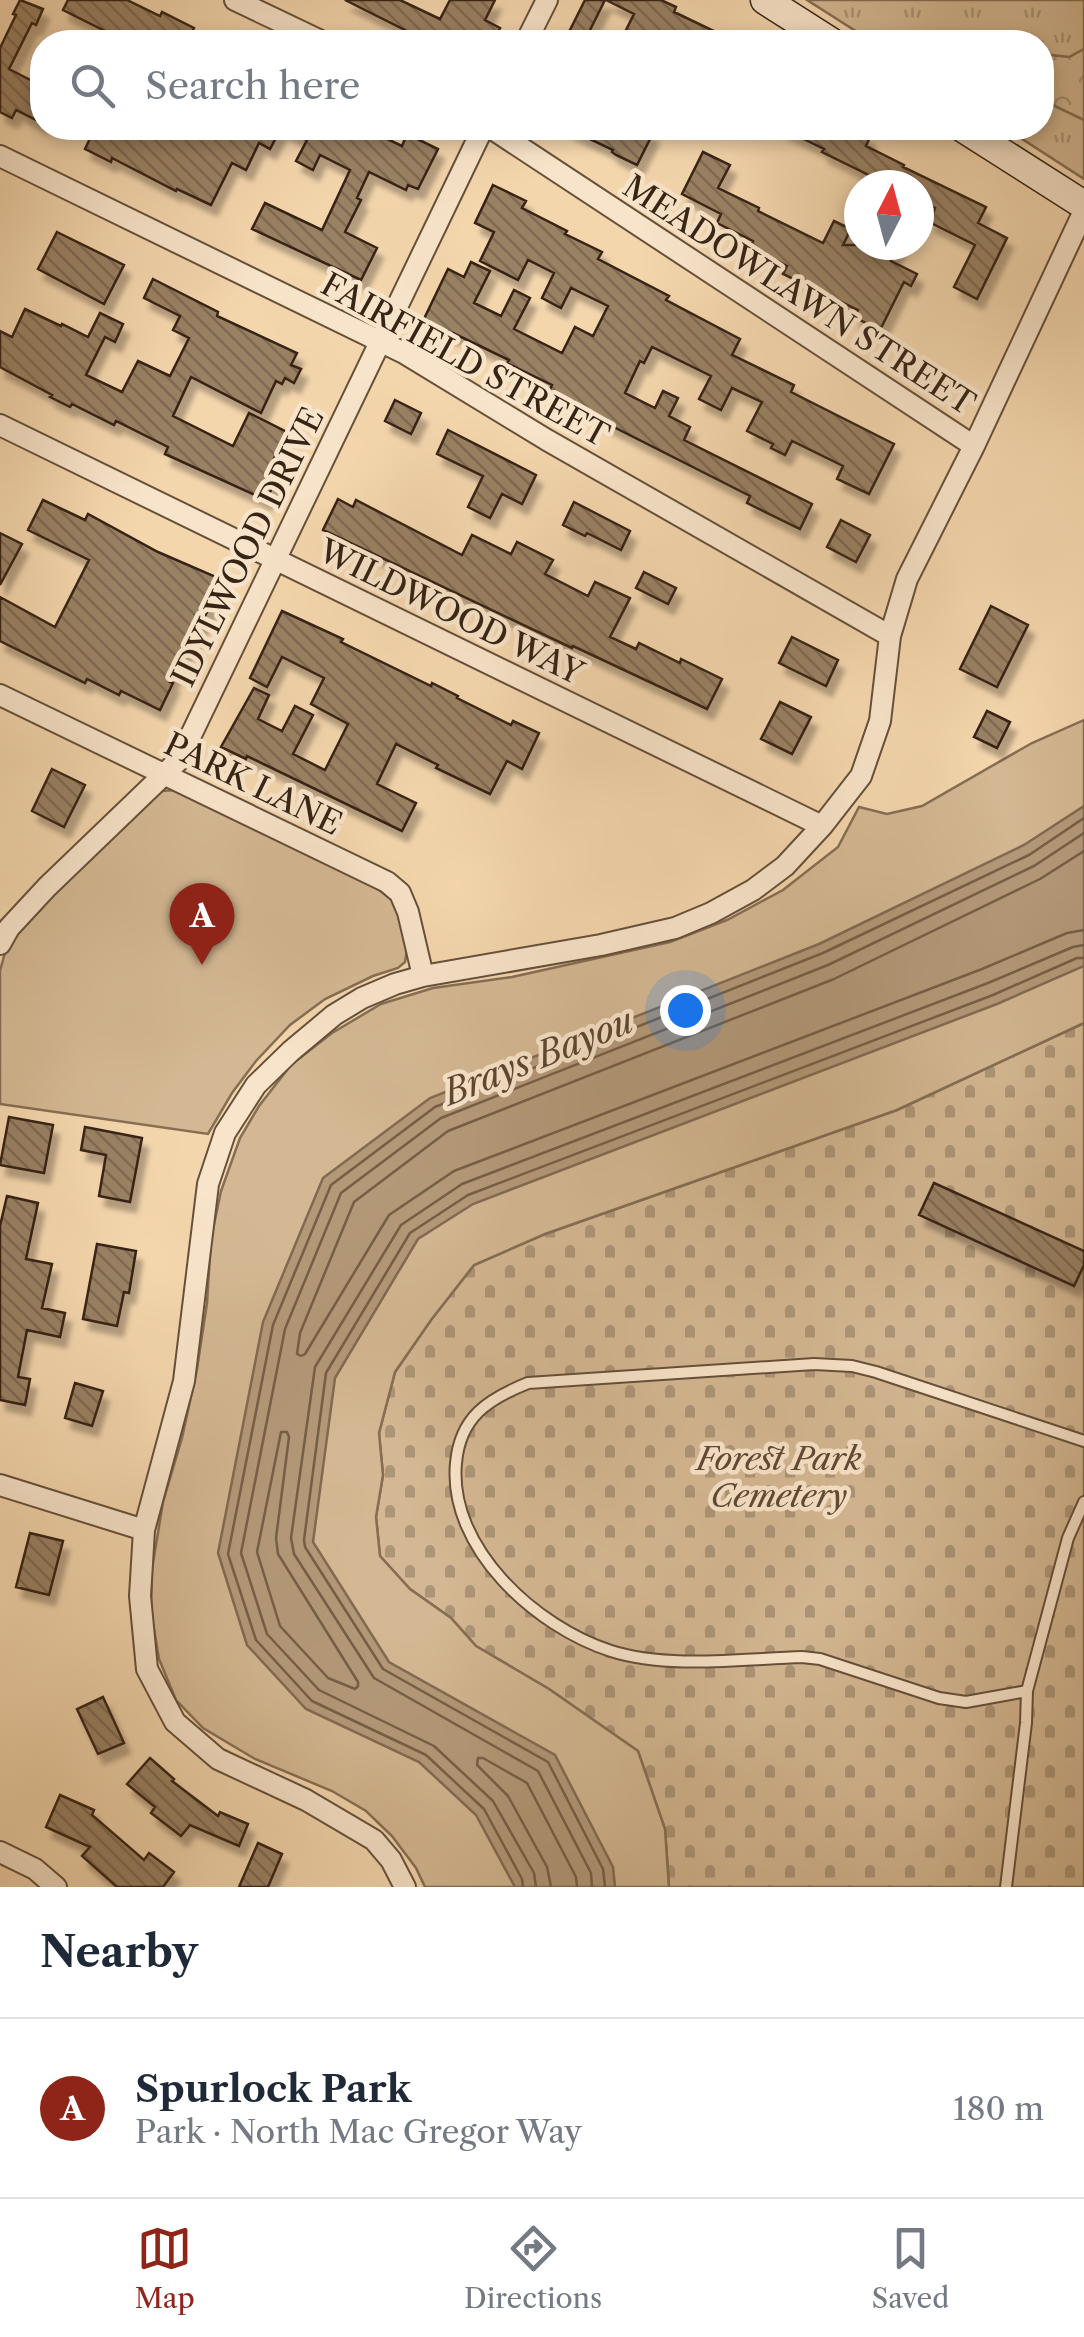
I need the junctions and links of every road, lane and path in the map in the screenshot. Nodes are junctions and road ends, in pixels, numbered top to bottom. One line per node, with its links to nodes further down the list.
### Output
1 (235, 0): 4 (street)
2 (547, 0): 5 (street)
3 (765, 0): 6 (main road)
4 (298, 30)
5 (532, 30)
6 (812, 30)
7 (477, 140): 12 (street, IDYLWOOD DRIVE)
8 (510, 140): 14 (street, MEADOWLAWN STREET)
9 (982, 140): 11 (main road)
10 (0, 156): 12 (street, FAIRFIELD STREET)
11 (1084, 208): 14 (street)
12 (381, 342): 15 (street, IDYLWOOD DRIVE); 16 (street, FAIRFIELD STREET)
13 (0, 425): 15 (street, WILDWOOD WAY)
14 (974, 446): 16 (street)
15 (275, 559): 18 (street, IDYLWOOD DRIVE); 19 (street, WILDWOOD WAY)
16 (890, 636): 19 (street)
17 (0, 695): 18 (street, PARK LANE)
18 (164, 774): 20 (street, IDYLWOOD DRIVE); 21 (street, PARK LANE)
19 (822, 826): 21 (street)
20 (0, 944)
21 (423, 976): 25 (street)
22 (1084, 1441): 26 (lane)
23 (0, 1485): 25 (street)
24 (1084, 1502): 26 (lane)
25 (144, 1530): 29 (street)
26 (1028, 1691): 30 (lane)
27 (0, 1852): 28 (street)
28 (56, 1887)
29 (405, 1887)
30 (1006, 1887)

